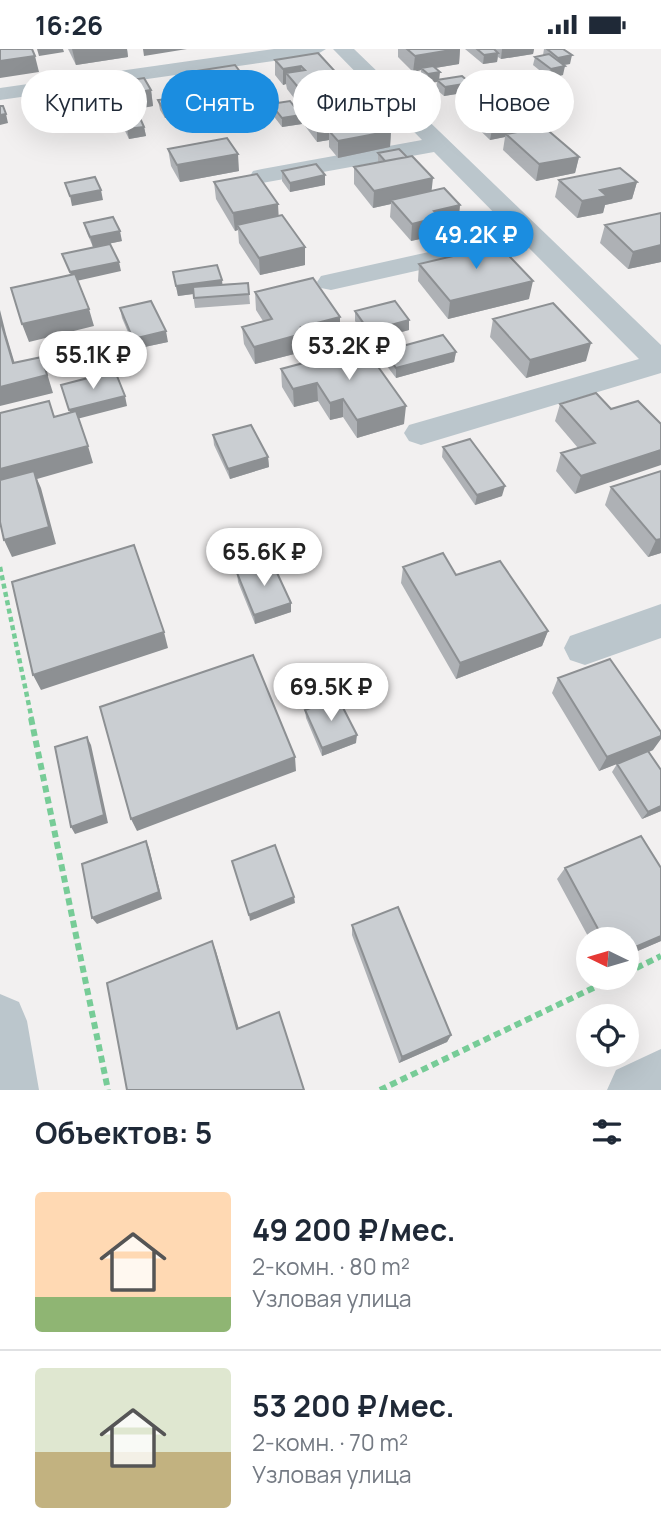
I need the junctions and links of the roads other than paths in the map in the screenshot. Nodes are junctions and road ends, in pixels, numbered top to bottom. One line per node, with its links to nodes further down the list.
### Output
1 (316, 49): 3 (street)
2 (343, 49): 4 (street)
3 (0, 94)
4 (441, 144): 5 (street); 6 (street)
5 (262, 176)
6 (535, 236): 7 (street); 8 (street)
7 (331, 282)
8 (661, 363): 9 (street)
9 (421, 433)
10 (661, 621): 11 (street)
11 (586, 648)
12 (0, 1021): 14 (street)
13 (661, 1077): 15 (street)
14 (10, 1090)
15 (636, 1090)

